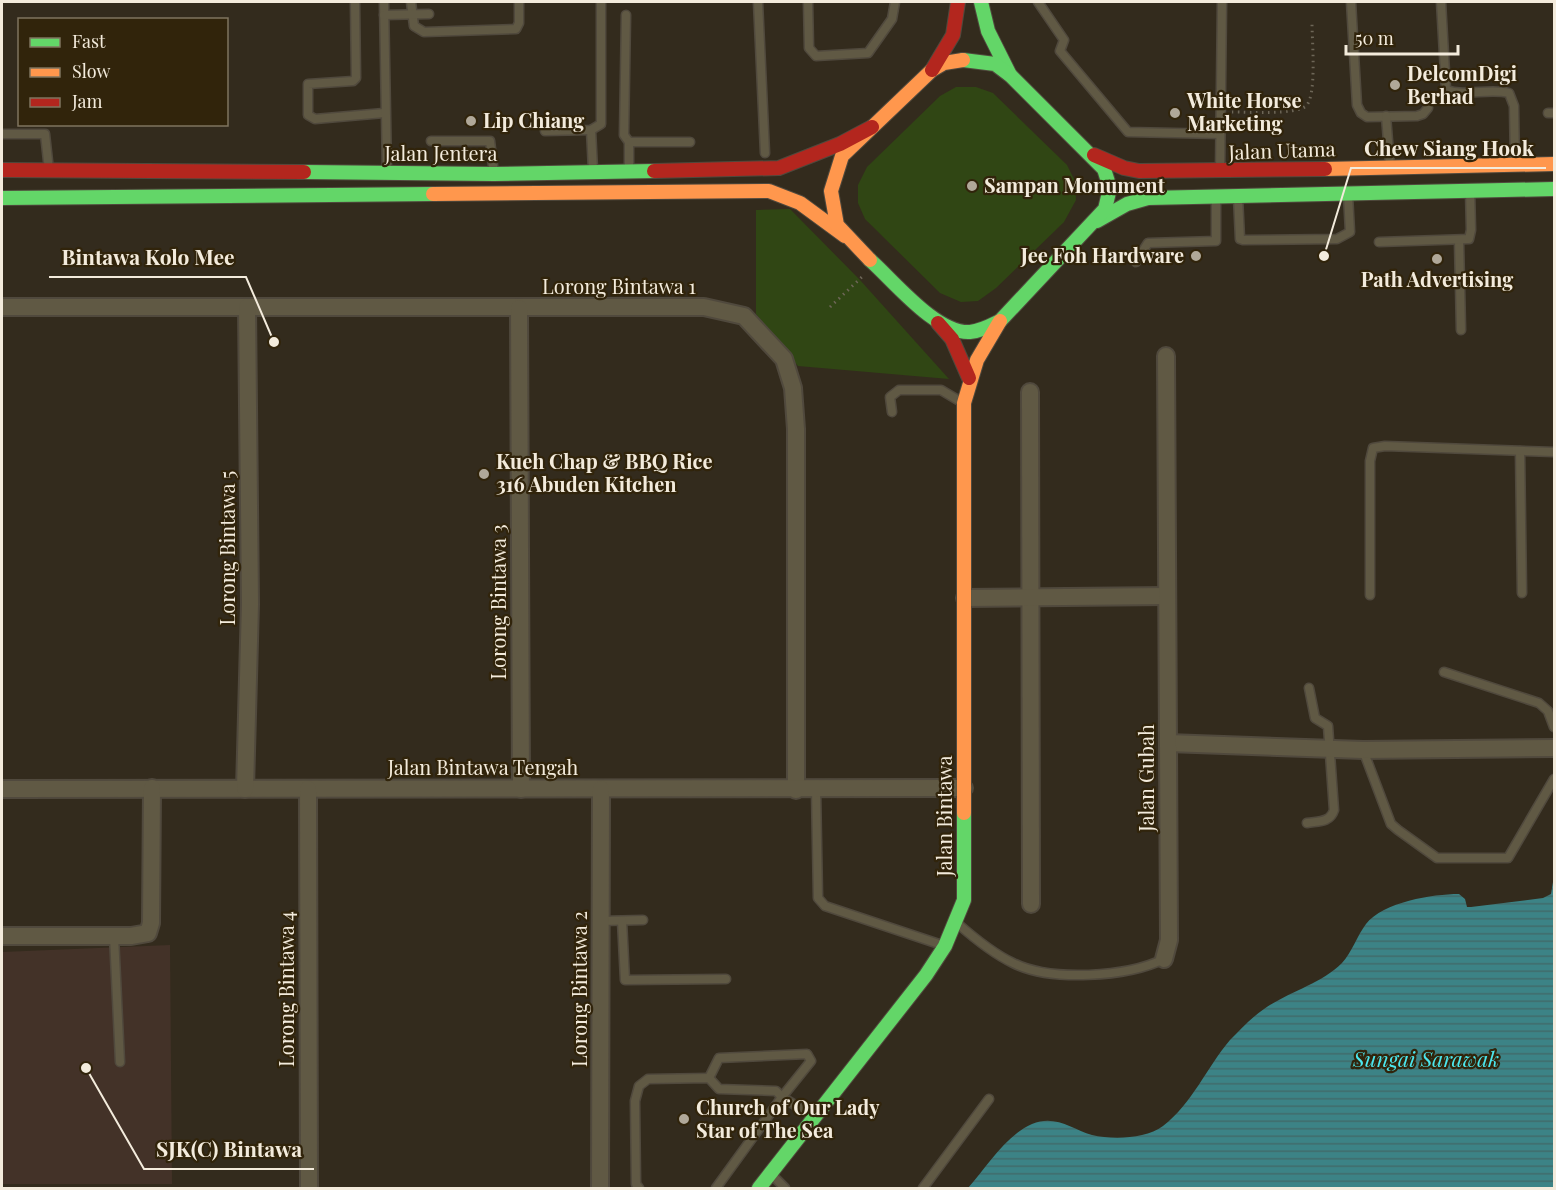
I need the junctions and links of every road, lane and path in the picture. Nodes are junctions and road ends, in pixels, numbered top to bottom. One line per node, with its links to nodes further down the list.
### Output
1 (355, 2): 24 (lane)
2 (384, 2): 16 (lane)
3 (411, 2): 17 (lane)
4 (519, 2): 17 (lane)
5 (602, 2): 27 (lane)
6 (758, 2): 35 (lane)
7 (808, 2): 8 (lane)
8 (895, 2)
9 (958, 2): 20 (street)
10 (981, 2): 21 (street)
11 (1038, 2): 30 (lane)
12 (1222, 2): 23 (lane)
13 (1352, 2): 25 (lane)
14 (1441, 2): 36 (lane)
15 (429, 14): 17 (lane)
16 (384, 15): 17 (lane); 24 (lane)
17 (411, 15)
18 (626, 15): 33 (lane)
19 (1312, 24): 23 (path)
20 (932, 70): 21 (street); 26 (street)
21 (1011, 76): 34 (street)
22 (1428, 108): 25 (lane)
23 (1221, 112): 30 (lane)
24 (384, 113): 44 (lane)
25 (1386, 116): 38 (lane)
26 (872, 127): 41 (street, Jalan Jentera); 53 (street)
27 (591, 130): 28 (lane); 42 (lane)
28 (545, 131)
29 (2, 134): 40 (lane)
30 (1220, 134): 43 (lane)
31 (431, 141): 45 (lane)
32 (690, 141): 33 (lane)
33 (629, 142): 41 (lane)
34 (1087, 152): 43 (street, Jalan Utama); 52 (street)
35 (765, 153)
36 (1515, 164): 37 (street, Jalan Utama); 38 (street, Jalan Utama)
37 (1554, 164)
38 (1390, 166): 43 (street, Jalan Utama)
39 (2, 170): 40 (street, Jalan Jentera)
40 (49, 170): 44 (street, Jalan Jentera)
41 (629, 170): 42 (street, Jalan Jentera)
42 (593, 171): 45 (street, Jalan Jentera)
43 (1220, 172)
44 (387, 173): 45 (street, Jalan Jentera)
45 (494, 174)
46 (1554, 189): 47 (street)
47 (1470, 191): 48 (street); 54 (lane)
48 (1348, 194): 50 (street); 50 (lane)
49 (1216, 196): 50 (street); 52 (street); 56 (lane)
50 (1238, 196)
51 (2, 198): 53 (street, Jalan Jentera)
52 (1090, 225): 62 (street, Jalan Bintawa)
53 (845, 236): 57 (street, Jalan Jentera)
54 (1459, 241): 55 (lane); 64 (lane)
55 (1379, 242)
56 (1136, 262)
57 (875, 265): 60 (path); 63 (street, Jalan Jentera)
58 (2, 307): 59 (street, Lorong Bintawa 1)
59 (247, 307): 61 (street, Lorong Bintawa 1); 88 (street, Lorong Bintawa 5)
60 (830, 307)
61 (519, 308): 90 (street, Lorong Bintawa 3); 92 (street, Lorong Bintawa 1)
62 (1000, 321): 63 (street); 66 (street, Jalan Bintawa)
63 (938, 323): 66 (street)
64 (1461, 330)
65 (1166, 356): 74 (street, Jalan Gubah)
66 (969, 378): 68 (street, Jalan Bintawa)
67 (1029, 392): 76 (street)
68 (964, 404): 69 (lane); 75 (street, Jalan Bintawa)
69 (892, 412)
70 (1520, 451): 71 (lane); 72 (lane); 73 (lane)
71 (1554, 452)
72 (1522, 593)
73 (1370, 595)
74 (1167, 596): 76 (street); 80 (street, Jalan Gubah)
75 (965, 598): 76 (street); 86 (street, Jalan Bintawa)
76 (1031, 599): 95 (street)
77 (1444, 672): 79 (lane)
78 (1309, 688): 82 (lane)
79 (1554, 727)
80 (1168, 743): 82 (street); 103 (street, Jalan Gubah)
81 (1554, 748): 83 (street)
82 (1328, 749): 83 (street); 94 (lane)
83 (1363, 750): 84 (lane)
84 (1554, 779)
85 (152, 788): 87 (street, Jalan Bintawa Tengah); 88 (street, Jalan Bintawa Tengah); 101 (street)
86 (964, 788): 93 (street, Jalan Bintawa Tengah); 99 (street, Jalan Bintawa)
87 (2, 789)
88 (246, 789): 89 (street, Jalan Bintawa Tengah)
89 (308, 789): 90 (street, Jalan Bintawa Tengah); 111 (street, Lorong Bintawa 4)
90 (521, 789): 91 (street, Jalan Bintawa Tengah)
91 (601, 789): 92 (street, Jalan Bintawa Tengah); 97 (street, Lorong Bintawa 2)
92 (796, 790): 93 (street, Jalan Bintawa Tengah)
93 (816, 790): 102 (lane)
94 (1307, 823)
95 (1031, 904)
96 (643, 920): 98 (lane)
97 (601, 921): 98 (lane); 112 (street, Lorong Bintawa 2)
98 (622, 921): 104 (lane)
99 (956, 922): 102 (street, Jalan Bintawa); 103 (lane)
100 (2, 936): 101 (street)
101 (114, 936): 105 (lane)
102 (945, 946): 109 (street, Jalan Bintawa)
103 (1164, 959)
104 (726, 979)
105 (120, 1062)
106 (710, 1078): 107 (lane); 107 (lane); 113 (lane)
107 (782, 1097): 109 (lane); 114 (lane)
108 (989, 1099): 117 (lane)
109 (814, 1118): 110 (street, Jalan Bintawa)
110 (770, 1173): 115 (street, Jalan Bintawa); 116 (lane)
111 (309, 1188)
112 (600, 1188)
113 (639, 1188)
114 (716, 1188)
115 (759, 1188)
116 (785, 1188)
117 (923, 1188)

